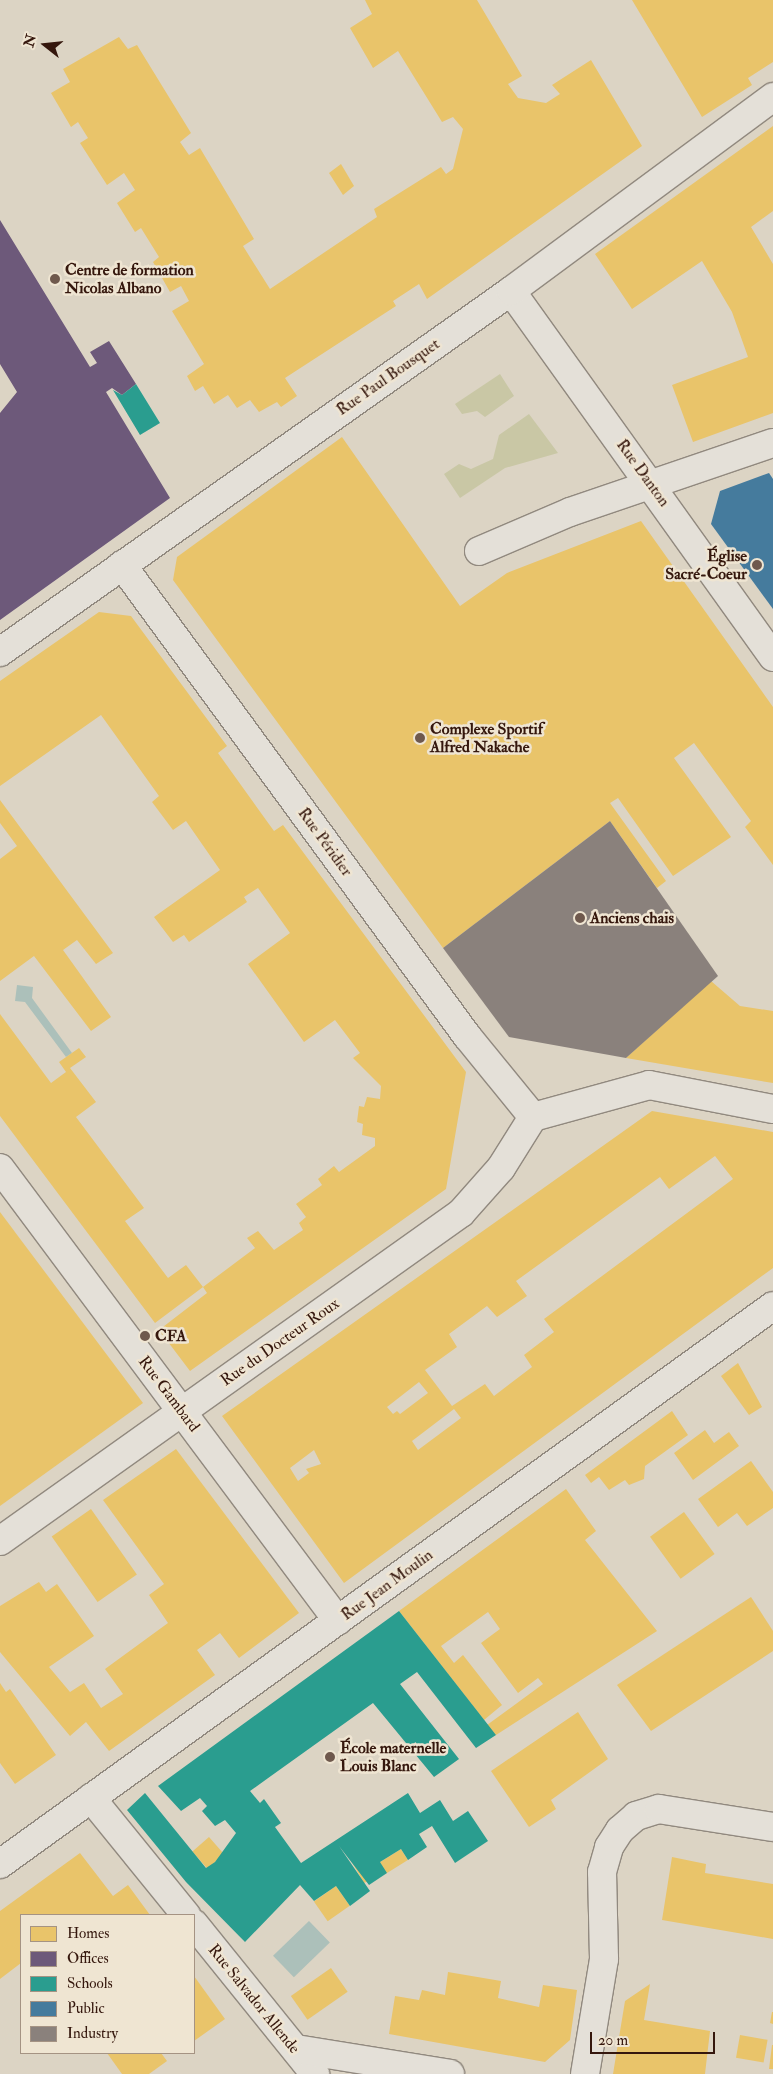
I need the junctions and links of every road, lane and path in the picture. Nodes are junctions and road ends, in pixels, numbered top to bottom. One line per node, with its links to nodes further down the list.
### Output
1 (773, 96): 2 (street, Rue Paul Bousquet)
2 (510, 291): 4 (street, Rue Danton); 6 (street, Rue Paul Bousquet)
3 (773, 443): 4 (street)
4 (651, 484): 5 (street); 8 (street, Rue Danton)
5 (479, 551)
6 (122, 565): 7 (street, Rue Paul Bousquet); 10 (street, Rue Péridier)
7 (0, 652)
8 (773, 657)
9 (773, 1109): 10 (street)
10 (533, 1116): 13 (street, Rue du Docteur Roux)
11 (0, 1168): 13 (street, Rue Gambard)
12 (773, 1306): 15 (street, Rue Jean Moulin)
13 (182, 1412): 14 (street, Rue du Docteur Roux); 15 (street, Rue Gambard)
14 (0, 1541)
15 (338, 1621): 16 (street, Rue Jean Moulin)
16 (91, 1798): 18 (street, Rue Jean Moulin); 19 (street)
17 (773, 1827): 24 (street)
18 (0, 1864)
19 (185, 1914)
20 (195, 1925): 21 (street, Rue Salvador Allende)
21 (296, 2049): 22 (street, Rue Salvador Allende); 23 (street)
22 (315, 2074)
23 (450, 2074)
24 (585, 2074)

